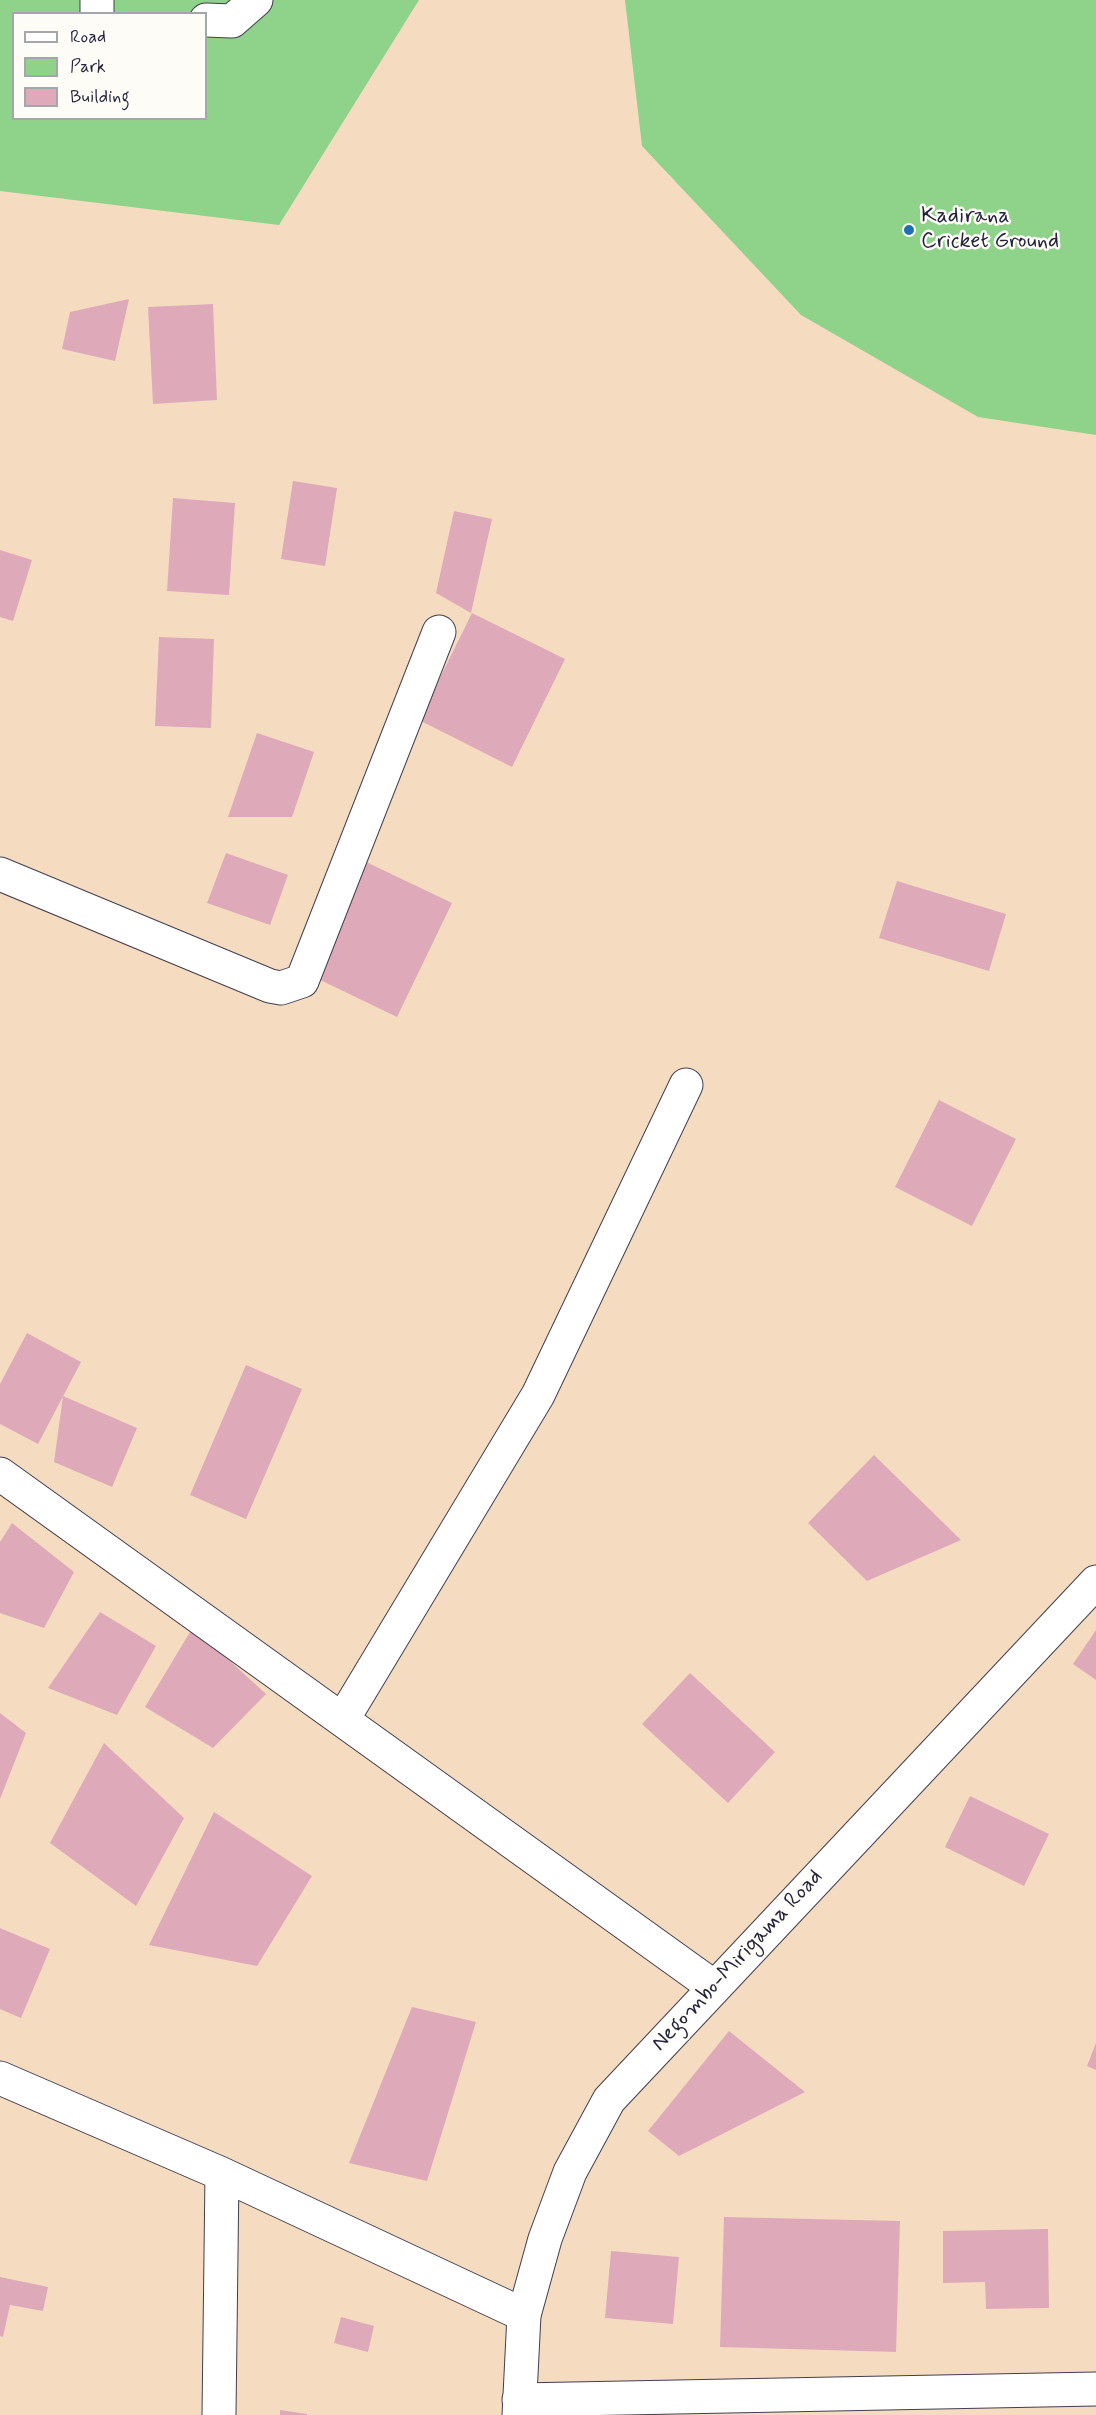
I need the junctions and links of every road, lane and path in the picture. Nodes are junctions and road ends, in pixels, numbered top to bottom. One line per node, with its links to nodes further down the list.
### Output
1 (256, 0): 2 (street)
2 (207, 20)
3 (439, 632): 4 (street)
4 (0, 874)
5 (686, 1085): 8 (street)
6 (0, 1474): 8 (street)
7 (1096, 1582): 9 (street, Negombo-Mirigama Road)
8 (343, 1719): 9 (street)
9 (714, 1987): 12 (street, Negombo-Mirigama Road)
10 (0, 2078): 11 (street)
11 (222, 2174): 12 (street); 15 (street)
12 (524, 2314): 14 (street, Negombo-Mirigama Road)
13 (1096, 2389): 14 (street)
14 (519, 2408)
15 (219, 2415)

